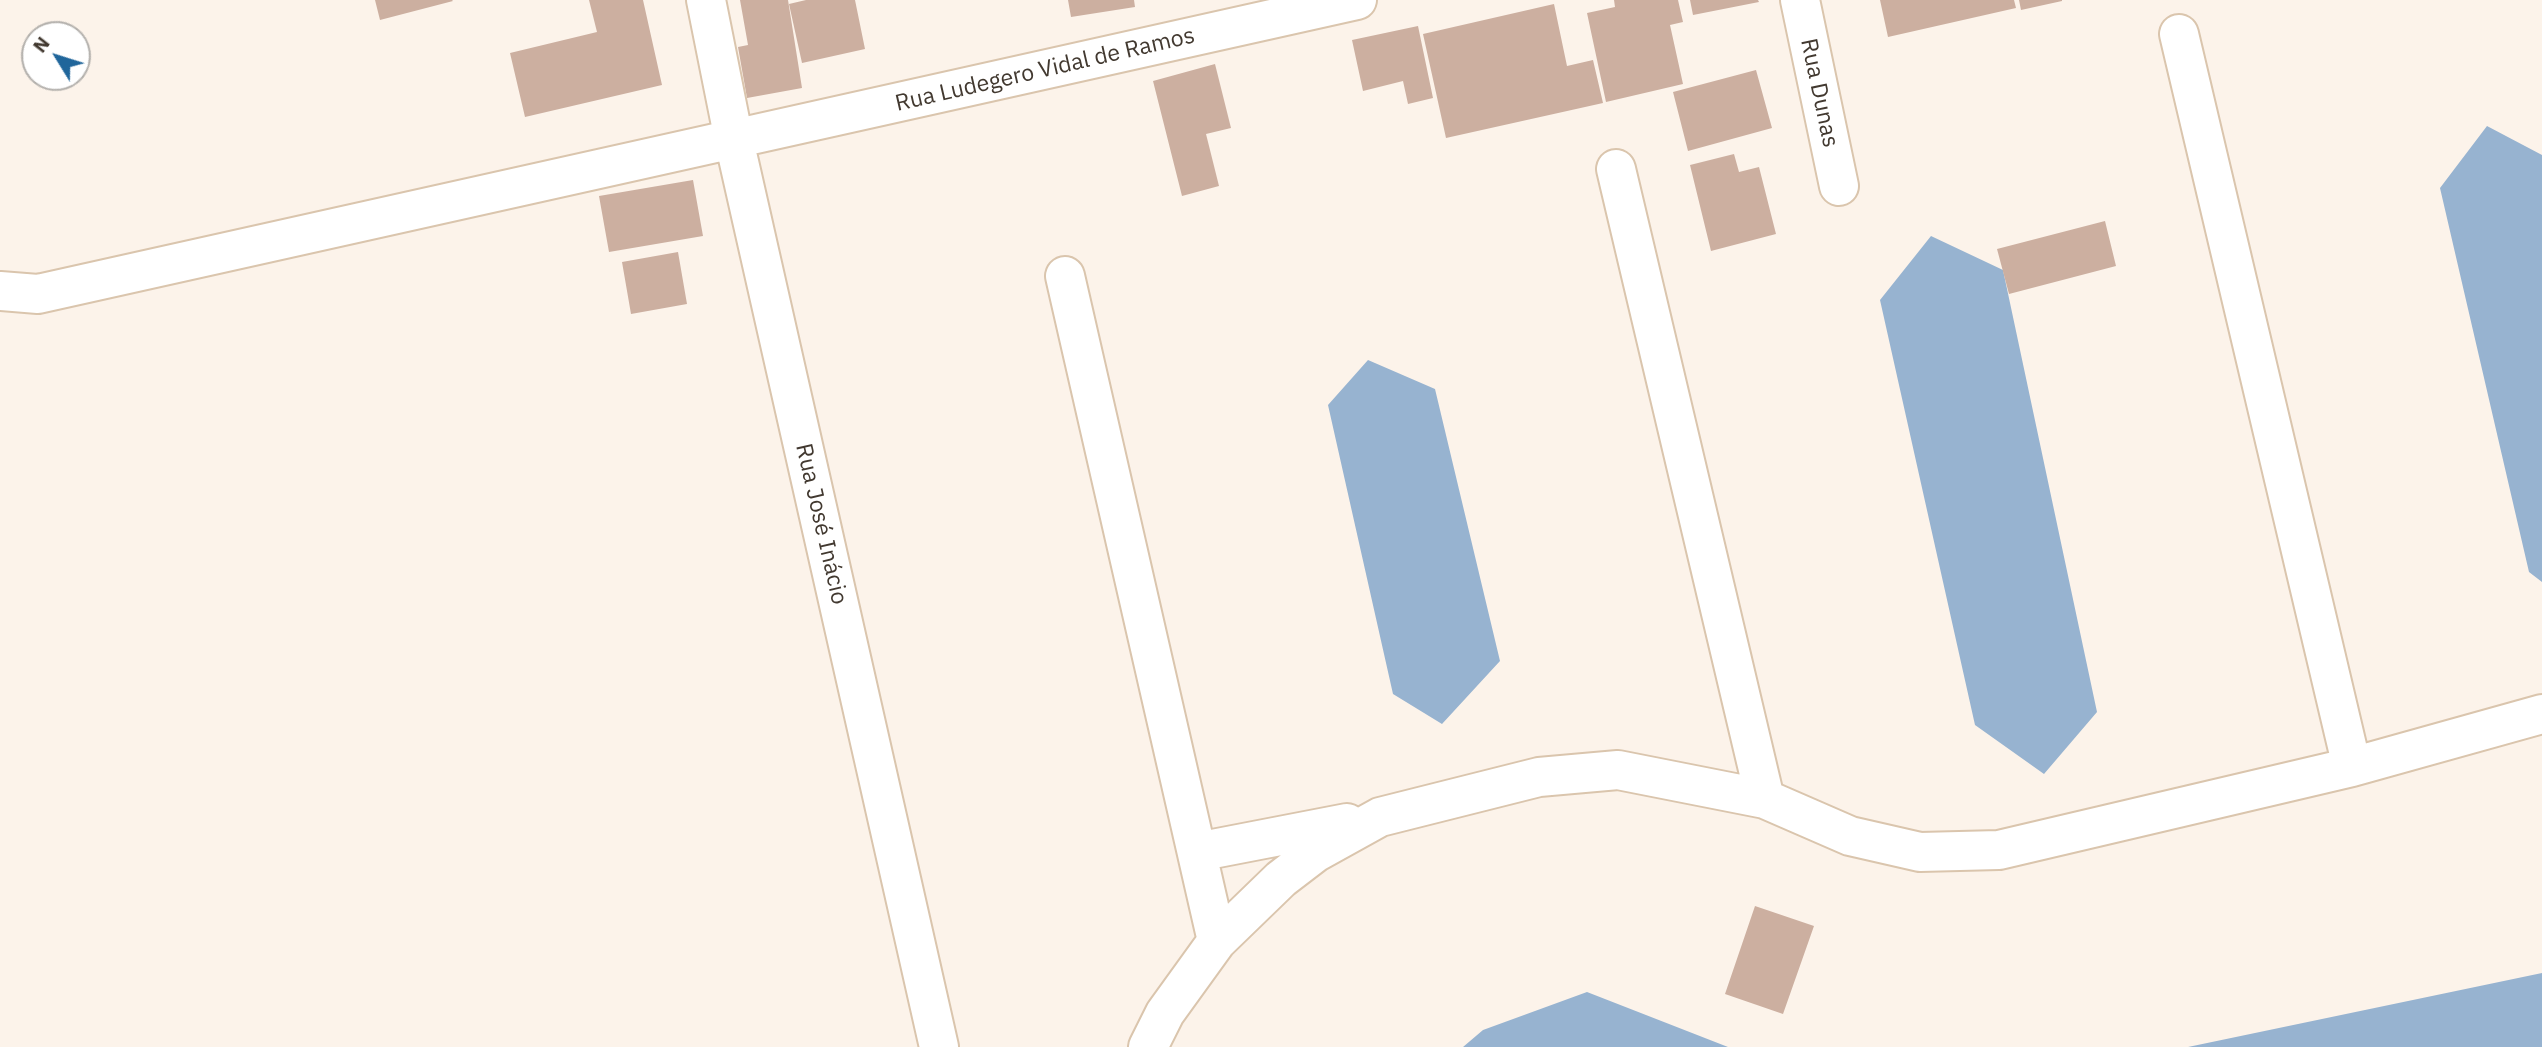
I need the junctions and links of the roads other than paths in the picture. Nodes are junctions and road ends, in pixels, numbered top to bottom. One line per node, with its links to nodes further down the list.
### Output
1 (706, 0): 5 (street, Rua José Inácio)
2 (1357, 0): 5 (street, Rua Ludegero Vidal de Ramos)
3 (1800, 0): 7 (street, Rua Dunas)
4 (2179, 34): 11 (street)
5 (734, 140): 9 (street, Rua Ludegero Vidal de Ramos); 16 (street, Rua José Inácio)
6 (1616, 169): 12 (street)
7 (1839, 186)
8 (1065, 276): 14 (street)
9 (0, 291)
10 (2542, 714): 11 (street)
11 (2352, 767): 12 (street)
12 (1765, 799): 13 (street)
13 (1380, 817): 14 (street); 15 (street)
14 (1197, 852): 15 (street)
15 (1217, 941): 17 (street)
16 (939, 1047)
17 (1148, 1047)

